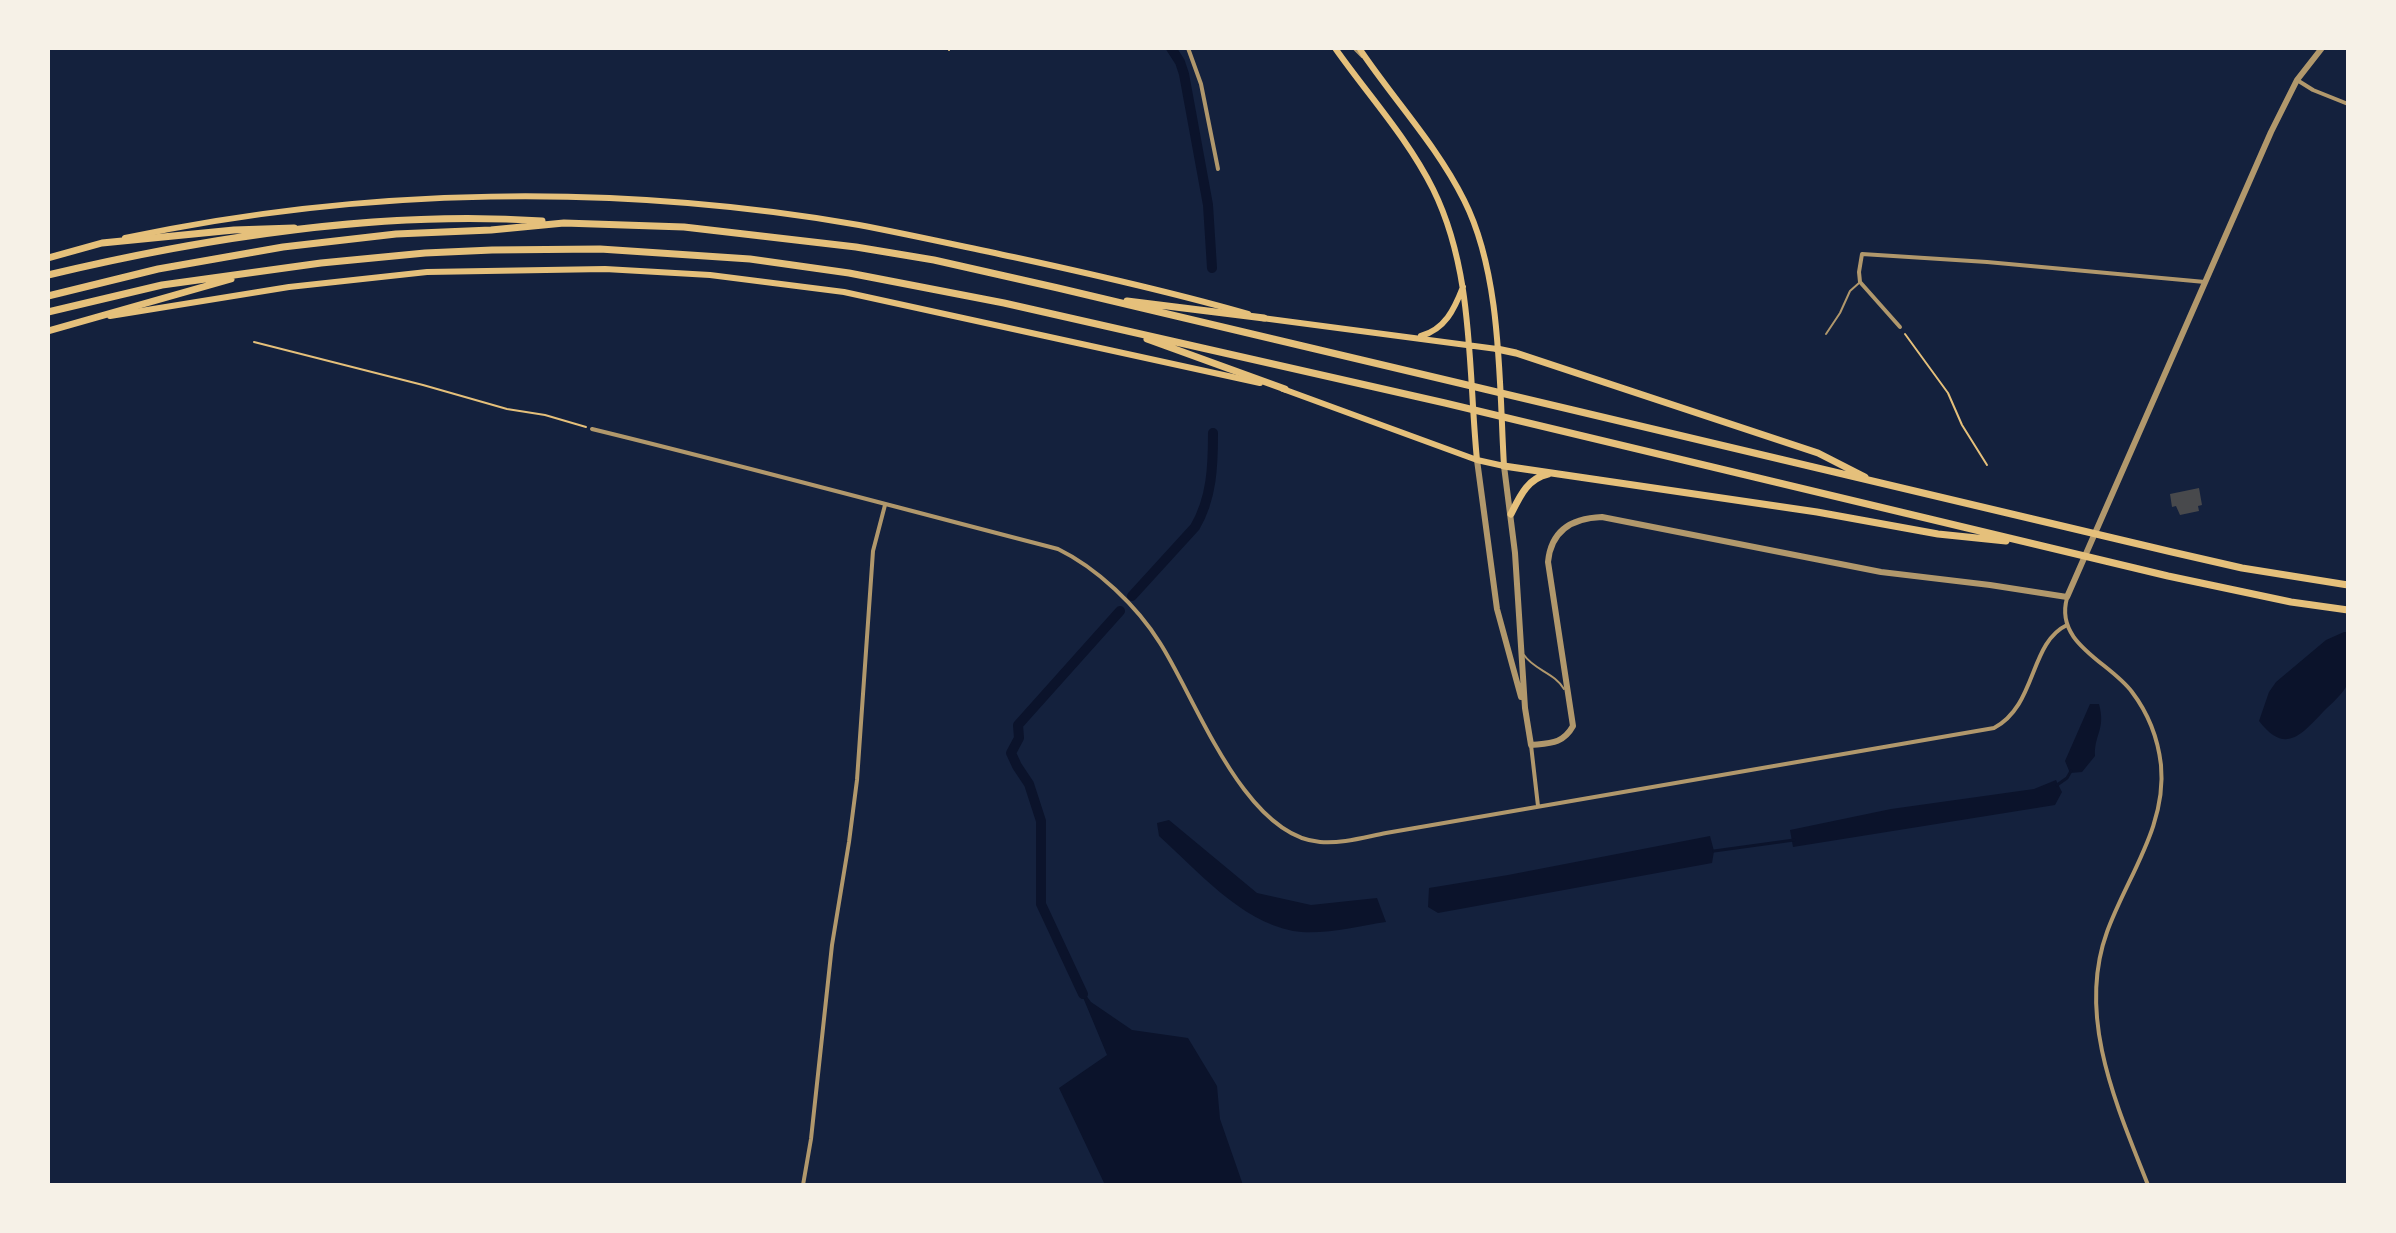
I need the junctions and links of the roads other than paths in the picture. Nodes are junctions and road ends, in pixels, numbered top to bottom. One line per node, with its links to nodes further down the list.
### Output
1 (1188, 48): 7 (street)
2 (1335, 48): 16 (main road)
3 (1356, 48): 28 (main road)
4 (2322, 48): 5 (street)
5 (2297, 80): 6 (street); 15 (street)
6 (2348, 104)
7 (1218, 169)
8 (564, 223): 9 (main road); 17 (main road); 18 (main road)
9 (320, 228): 10 (main road); 13 (main road)
10 (102, 243): 11 (main road); 20 (main road)
11 (48, 258)
12 (260, 272): 19 (main road); 21 (main road); 23 (main road)
13 (48, 275)
14 (1860, 282): 15 (street); 22 (street); 25 (lane)
15 (2205, 282): 39 (street)
16 (1463, 287): 26 (main road); 27 (main road)
17 (48, 296)
18 (1105, 299): 20 (main road); 34 (main road)
19 (48, 312)
20 (1264, 318): 26 (main road)
21 (91, 319): 24 (main road); 29 (main road)
22 (1900, 327)
23 (1118, 329): 29 (main road); 37 (main road)
24 (48, 331)
25 (1826, 334)
26 (1416, 338): 27 (main road)
27 (1468, 345): 28 (main road); 31 (main road)
28 (1497, 349): 32 (main road); 34 (main road)
29 (1285, 389): 31 (main road)
30 (592, 429): 35 (street)
31 (1477, 460): 32 (main road); 44 (street)
32 (1504, 466): 33 (main road); 36 (street)
33 (1564, 474): 36 (main road); 37 (main road)
34 (1878, 483): 38 (main road)
35 (885, 505): 46 (street); 47 (street)
36 (1511, 514): 42 (street)
37 (2016, 540): 40 (main road)
38 (2348, 585)
39 (2067, 597): 41 (street); 43 (street)
40 (2348, 610)
41 (2067, 625): 46 (street); 48 (street)
42 (1521, 647): 43 (lane); 44 (street)
43 (1567, 693): 45 (street)
44 (1525, 708): 45 (street)
45 (1531, 745): 46 (street)
46 (1538, 806)
47 (803, 1185)
48 (2148, 1185)

